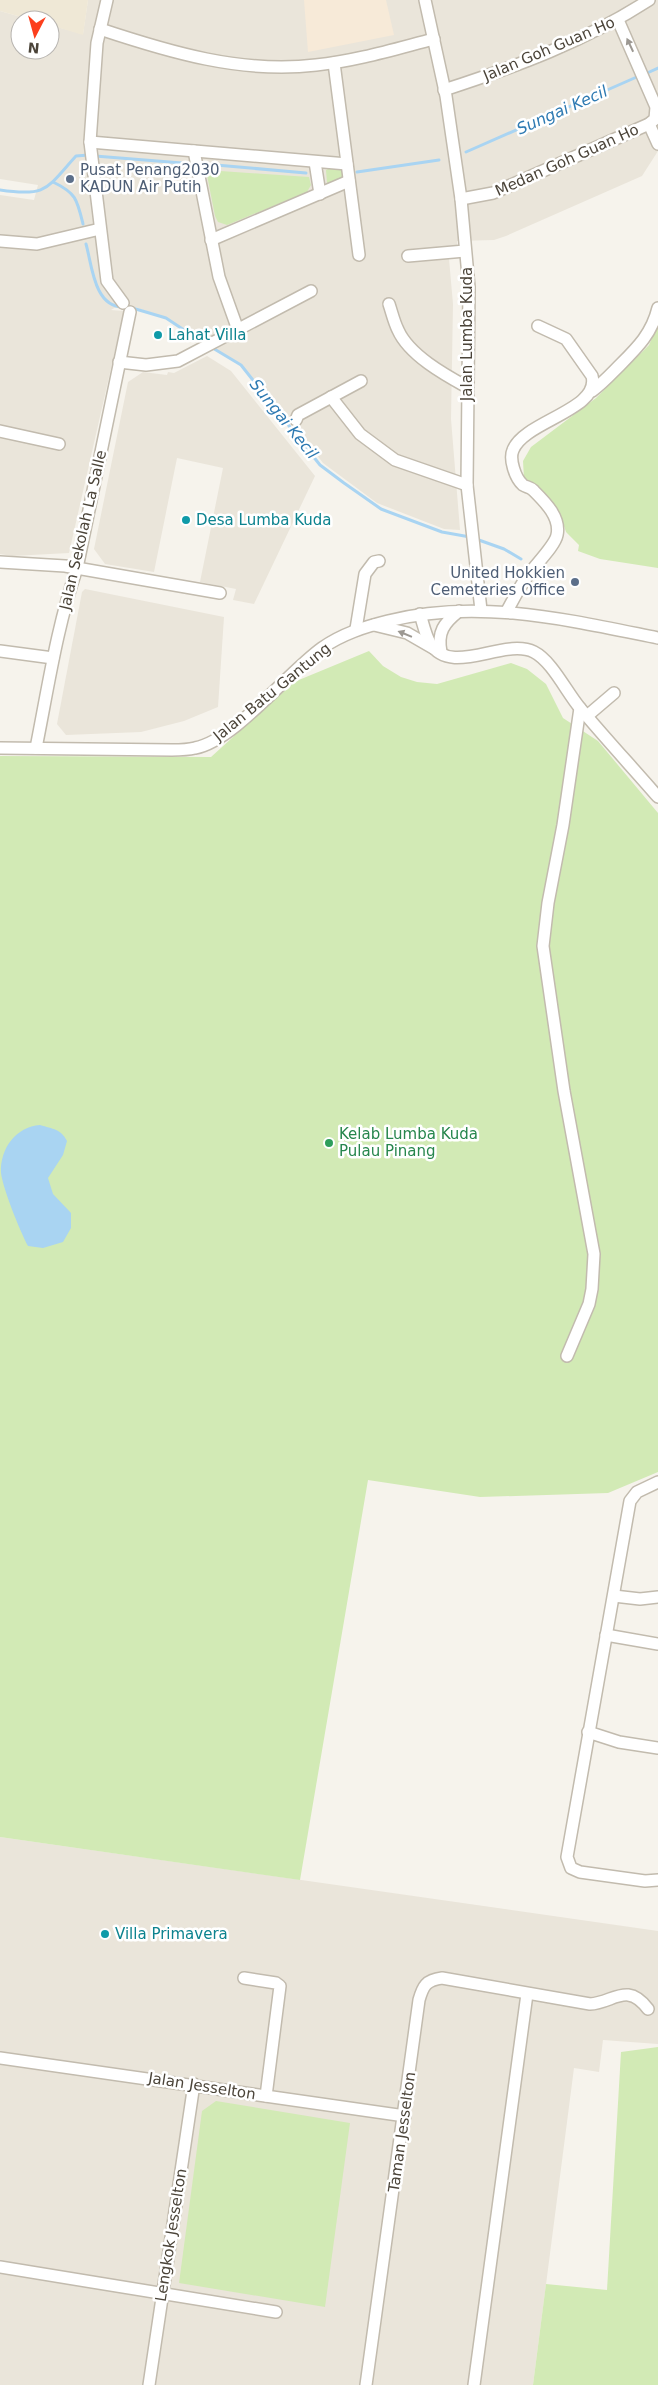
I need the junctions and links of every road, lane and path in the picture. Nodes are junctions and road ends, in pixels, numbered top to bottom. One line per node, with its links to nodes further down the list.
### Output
1 (107, 0): 5 (street, Jalan Sekolah La Salle)
2 (425, 0): 6 (street, Jalan Lumba Kuda)
3 (649, 0): 4 (street, Jalan Goh Guan Ho)
4 (618, 20): 8 (street, Jalan Goh Guan Ho); 9 (street, Medan Goh Guan Ho, one-way to 4)
5 (100, 29): 7 (street); 10 (street, Jalan Sekolah La Salle)
6 (434, 39): 7 (street); 8 (street, Jalan Lumba Kuda)
7 (334, 63): 14 (street)
8 (444, 90): 17 (street, Jalan Lumba Kuda)
9 (649, 124): 11 (street); 17 (street, Medan Goh Guan Ho)
10 (90, 142): 12 (street); 18 (street, Jalan Sekolah La Salle)
11 (658, 144)
12 (194, 151): 13 (street); 19 (street)
13 (316, 162): 14 (street); 16 (street)
14 (347, 164): 15 (street)
15 (349, 181): 16 (street); 22 (street)
16 (320, 194): 19 (street)
17 (461, 199): 21 (street, Jalan Lumba Kuda)
18 (100, 229): 20 (street); 29 (street, Jalan Sekolah La Salle)
19 (211, 240): 28 (street)
20 (0, 241)
21 (465, 251): 23 (street); 31 (street, Jalan Lumba Kuda)
22 (359, 255)
23 (408, 256)
24 (311, 290): 28 (street)
25 (390, 304): 31 (street)
26 (658, 308): 32 (street)
27 (538, 326): 32 (street)
28 (238, 330): 29 (street)
29 (119, 362): 40 (street, Jalan Sekolah La Salle)
30 (361, 381): 33 (street)
31 (467, 387): 37 (street, Jalan Lumba Kuda)
32 (592, 391): 44 (street)
33 (331, 397): 34 (street); 37 (street)
34 (296, 420)
35 (0, 431): 36 (street)
36 (59, 444)
37 (467, 485): 42 (street, Jalan Lumba Kuda)
38 (379, 561): 47 (street)
39 (0, 562): 40 (street)
40 (77, 568): 41 (street); 51 (street, Jalan Sekolah La Salle)
41 (220, 594)
42 (481, 610): 43 (street, Jalan Batu Gantung); 44 (street, Jalan Batu Gantung)
43 (459, 611): 45 (street, Jalan Batu Gantung); 49 (street)
44 (507, 611): 48 (street, Jalan Batu Gantung)
45 (420, 614): 46 (street, Jalan Batu Gantung); 49 (street)
46 (374, 624): 47 (street, Jalan Batu Gantung); 49 (street, one-way to 46)
47 (356, 629): 55 (street, Jalan Batu Gantung)
48 (658, 638)
49 (438, 650): 53 (street)
50 (0, 651): 51 (street)
51 (53, 658): 55 (street, Jalan Sekolah La Salle)
52 (614, 694): 53 (street)
53 (584, 712): 56 (street); 57 (street)
54 (0, 748): 55 (street, Jalan Batu Gantung)
55 (36, 748)
56 (658, 797)
57 (567, 1356)
58 (658, 1482): 59 (street)
59 (614, 1596): 60 (street); 61 (street)
60 (658, 1597)
61 (606, 1635): 62 (street); 63 (street)
62 (658, 1644)
63 (588, 1732): 64 (street); 65 (street)
64 (658, 1748)
65 (658, 1880)
66 (244, 1978): 71 (street)
67 (527, 1994): 68 (street, Taman Jesselton); 72 (street, Taman Jesselton); 78 (street)
68 (648, 2009)
69 (0, 2058): 70 (street, Jalan Jesselton)
70 (194, 2084): 71 (street, Jalan Jesselton); 74 (street, Lengkok Jesselton)
71 (266, 2096): 72 (street, Jalan Jesselton)
72 (405, 2116): 77 (street, Taman Jesselton)
73 (0, 2267): 74 (street)
74 (163, 2293): 75 (street); 76 (street, Lengkok Jesselton)
75 (276, 2312)
76 (149, 2385)
77 (366, 2385)
78 (474, 2385)

